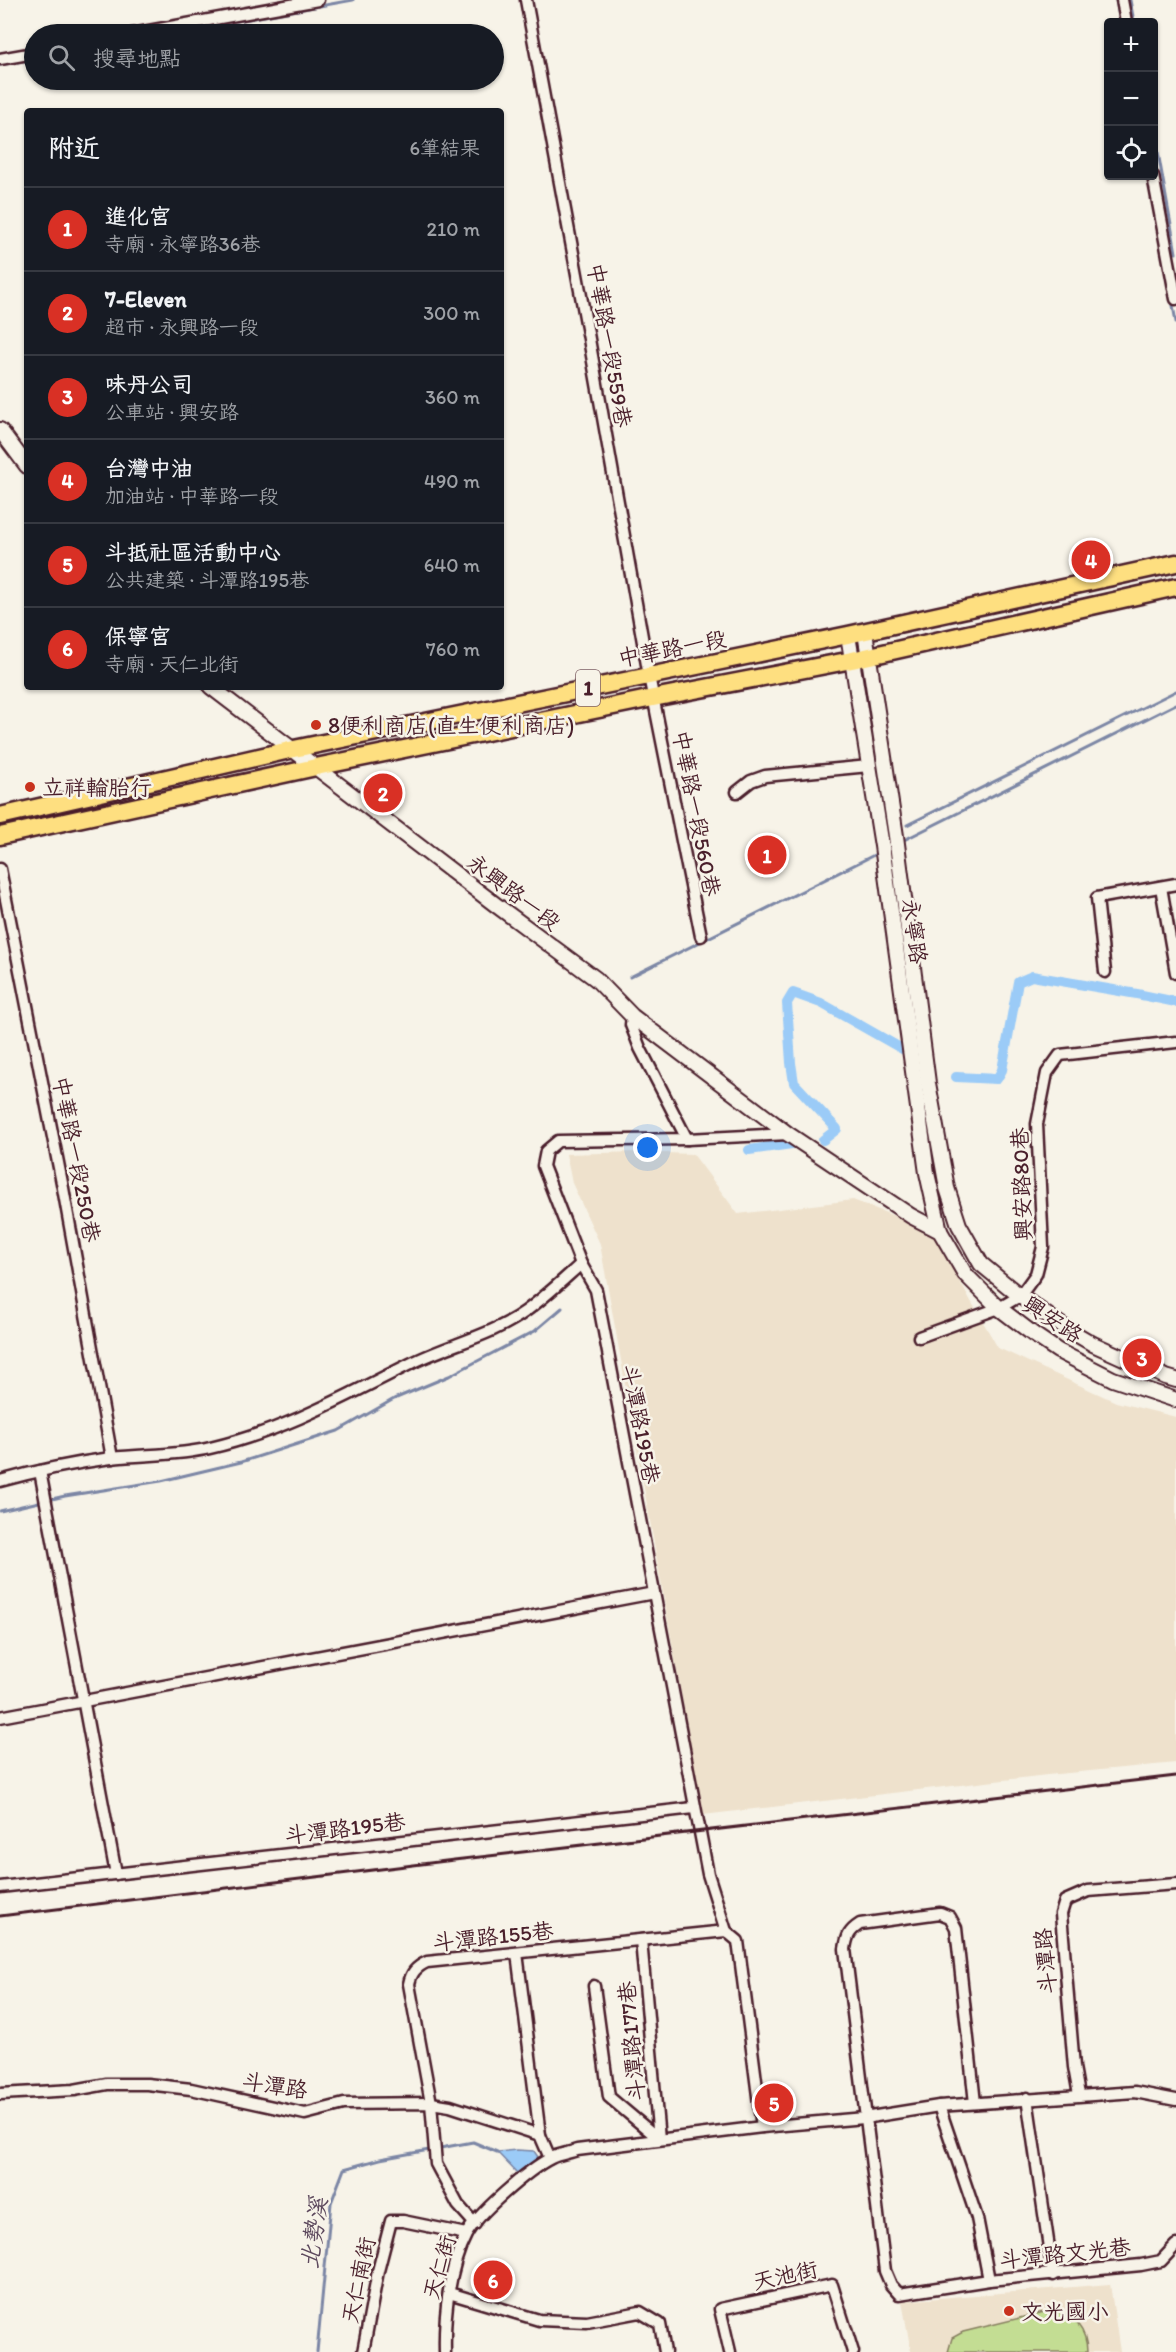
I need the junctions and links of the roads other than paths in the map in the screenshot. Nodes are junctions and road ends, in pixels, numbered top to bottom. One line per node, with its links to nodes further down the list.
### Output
1 (318, 0): 5 (street)
2 (526, 0): 18 (street, 中華路一段559巷)
3 (1122, 0): 4 (street)
4 (1125, 18)
5 (187, 24)
6 (24, 55): 7 (street)
7 (0, 59)
8 (1154, 180): 9 (street)
9 (1176, 299)
10 (0, 430): 11 (street)
11 (24, 462)
12 (1176, 563): 14 (main road, 中華路一段 / 1)
13 (1176, 587): 16 (main road, 中華路一段 / 1)
14 (865, 632): 15 (main road, 中華路一段 / 1); 16 (street, 永寧路)
15 (848, 635): 17 (street, 永寧路); 18 (main road, 中華路一段 / 1)
16 (870, 655): 17 (main road, 中華路一段 / 1); 37 (street, 永寧路)
17 (852, 660): 20 (main road, 中華路一段 / 1); 22 (street, 永寧路)
18 (649, 676): 20 (street, 中華路一段559巷); 21 (main road, 中華路一段 / 1)
19 (215, 690): 21 (street, 永興路一段)
20 (653, 698): 23 (main road, 中華路一段 / 1); 30 (street, 中華路一段560巷)
21 (294, 749): 23 (street, 永興路一段); 25 (main road, 中華路一段 / 1)
22 (869, 766): 24 (street); 38 (street, 永寧路)
23 (316, 767): 26 (main road, 中華路一段 / 1); 33 (street, 永興路一段)
24 (737, 792)
25 (0, 816)
26 (0, 836)
27 (0, 869): 45 (street, 中華路一段250巷)
28 (1176, 884): 29 (street)
29 (1161, 887): 31 (street); 32 (street)
30 (701, 936)
31 (1106, 972)
32 (1176, 973)
33 (632, 1016): 35 (street, 永興路一段); 36 (street)
34 (1176, 1042): 40 (street, 興安路80巷)
35 (788, 1134): 36 (street); 38 (street)
36 (687, 1139): 39 (street, 斗潭路195巷)
37 (959, 1225): 38 (street); 40 (street, 興安路)
38 (940, 1231): 41 (street, 興安路)
39 (581, 1264): 45 (street); 48 (street, 斗潭路195巷)
40 (1020, 1296): 41 (street, 興安路80巷); 43 (street, 興安路)
41 (999, 1308): 42 (street, 興安路80巷); 44 (street, 興安路)
42 (919, 1338)
43 (1176, 1380)
44 (1176, 1400)
45 (112, 1458): 46 (street)
46 (40, 1471): 47 (street); 49 (street)
47 (0, 1481)
48 (654, 1593): 49 (street); 51 (street, 斗潭路195巷)
49 (85, 1701): 50 (street); 52 (street)
50 (0, 1717)
51 (694, 1808): 52 (street, 斗潭路195巷); 55 (street, 斗潭路195巷)
52 (116, 1874): 53 (street, 斗潭路195巷)
53 (0, 1887)
54 (1176, 1887): 60 (street, 斗潭路)
55 (726, 1931): 56 (street, 斗潭路155巷); 67 (street, 斗潭路195巷)
56 (641, 1940): 57 (street, 斗潭路155巷); 69 (street, 斗潭路177巷)
57 (517, 1953): 63 (street, 斗潭路155巷); 68 (street)
58 (594, 1986): 69 (street)
59 (0, 2094): 63 (street, 斗潭路)
60 (1079, 2095): 61 (street); 62 (street)
61 (1027, 2098): 64 (street); 74 (street)
62 (1176, 2100)
63 (430, 2103): 68 (street, 斗潭路); 71 (street, 斗潭路155巷)
64 (975, 2103): 65 (street); 66 (street)
65 (939, 2106): 66 (street); 75 (street, 斗潭路文光巷)
66 (864, 2118): 67 (street); 75 (street)
67 (762, 2127): 69 (street)
68 (540, 2135): 70 (street)
69 (659, 2139): 70 (street)
70 (550, 2158): 71 (street, 天仁街)
71 (475, 2224): 72 (street, 天仁街)
72 (466, 2234): 76 (street, 天仁街); 77 (street, 天仁南街)
73 (1176, 2246): 74 (street, 斗潭路文光巷)
74 (1053, 2275): 75 (street, 斗潭路文光巷)
75 (989, 2280)
76 (449, 2293): 78 (street, 天仁街); 79 (street)
77 (363, 2352)
78 (445, 2352)
79 (665, 2352)
80 (730, 2352): 81 (street, 天池街)
81 (853, 2352)

